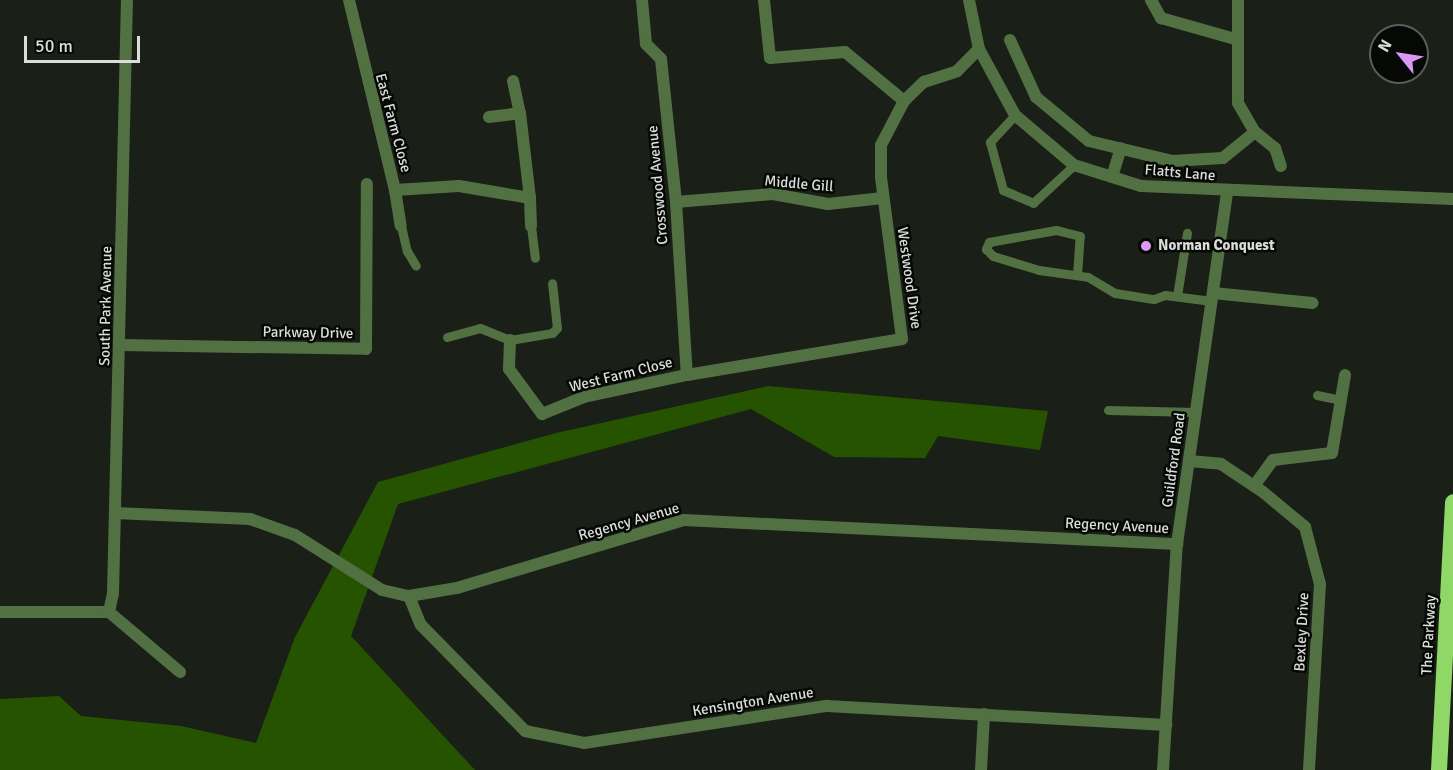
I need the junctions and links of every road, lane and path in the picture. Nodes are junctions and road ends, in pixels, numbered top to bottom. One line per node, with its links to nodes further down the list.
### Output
1 (128, 0): 40 (street, South Park Avenue)
2 (349, 0): 22 (street, East Farm Close)
3 (642, 0): 27 (street, Crosswood Avenue)
4 (764, 0): 12 (street)
5 (969, 0): 10 (street, Flatts Lane)
6 (1151, 0): 8 (street)
7 (1238, 0): 8 (street)
8 (1235, 39): 16 (street)
9 (1010, 40): 17 (street)
10 (980, 50): 12 (street, Westwood Drive); 14 (street, Flatts Lane)
11 (513, 81): 13 (street)
12 (904, 101): 25 (street, Westwood Drive)
13 (520, 113): 15 (street); 24 (street)
14 (1015, 115): 18 (street, Flatts Lane); 18 (lane)
15 (489, 117)
16 (1255, 132): 17 (street); 19 (street)
17 (1121, 148): 20 (street)
18 (1074, 165): 20 (street, Flatts Lane)
19 (1281, 166)
20 (1112, 177): 23 (street, Flatts Lane)
21 (367, 184): 40 (street, Parkway Drive)
22 (395, 190): 24 (street, East Farm Close); 28 (street)
23 (1227, 192): 26 (street, Flatts Lane); 36 (street, Guildford Road)
24 (530, 198): 29 (street)
25 (883, 198): 27 (street, Middle Gill); 41 (street, Westwood Drive)
26 (1453, 199)
27 (676, 202): 41 (street, Crosswood Avenue)
28 (401, 226): 32 (lane)
29 (531, 226): 31 (lane)
30 (1187, 233): 35 (lane)
31 (535, 258)
32 (416, 266)
33 (1077, 275): 33 (lane); 35 (lane)
34 (552, 282): 39 (lane)
35 (1177, 296): 36 (lane)
36 (1213, 297): 37 (street); 46 (street, Guildford Road)
37 (1313, 303)
38 (447, 337): 39 (lane)
39 (510, 340): 41 (street, West Farm Close)
40 (120, 345): 50 (street, South Park Avenue)
41 (687, 375)
42 (1345, 375): 44 (street)
43 (1317, 395): 44 (lane)
44 (1341, 400): 48 (street)
45 (1108, 410): 46 (lane)
46 (1196, 412): 47 (street, Guildford Road)
47 (1189, 462): 48 (street, Bexley Drive); 51 (street, Guildford Road)
48 (1254, 486): 60 (street, Bexley Drive)
49 (1453, 502): 61 (highway, The Parkway)
50 (115, 513): 52 (street, Regency Avenue); 54 (street, South Park Avenue)
51 (1177, 544): 52 (street, Regency Avenue); 57 (street, Guildford Road)
52 (409, 596): 56 (street, Kensington Avenue)
53 (0, 612): 54 (street)
54 (109, 612): 55 (street)
55 (180, 672)
56 (984, 714): 57 (street, Kensington Avenue); 58 (street)
57 (1166, 724): 59 (street, Guildford Road)
58 (981, 770)
59 (1163, 770)
60 (1309, 770)
61 (1439, 770)

